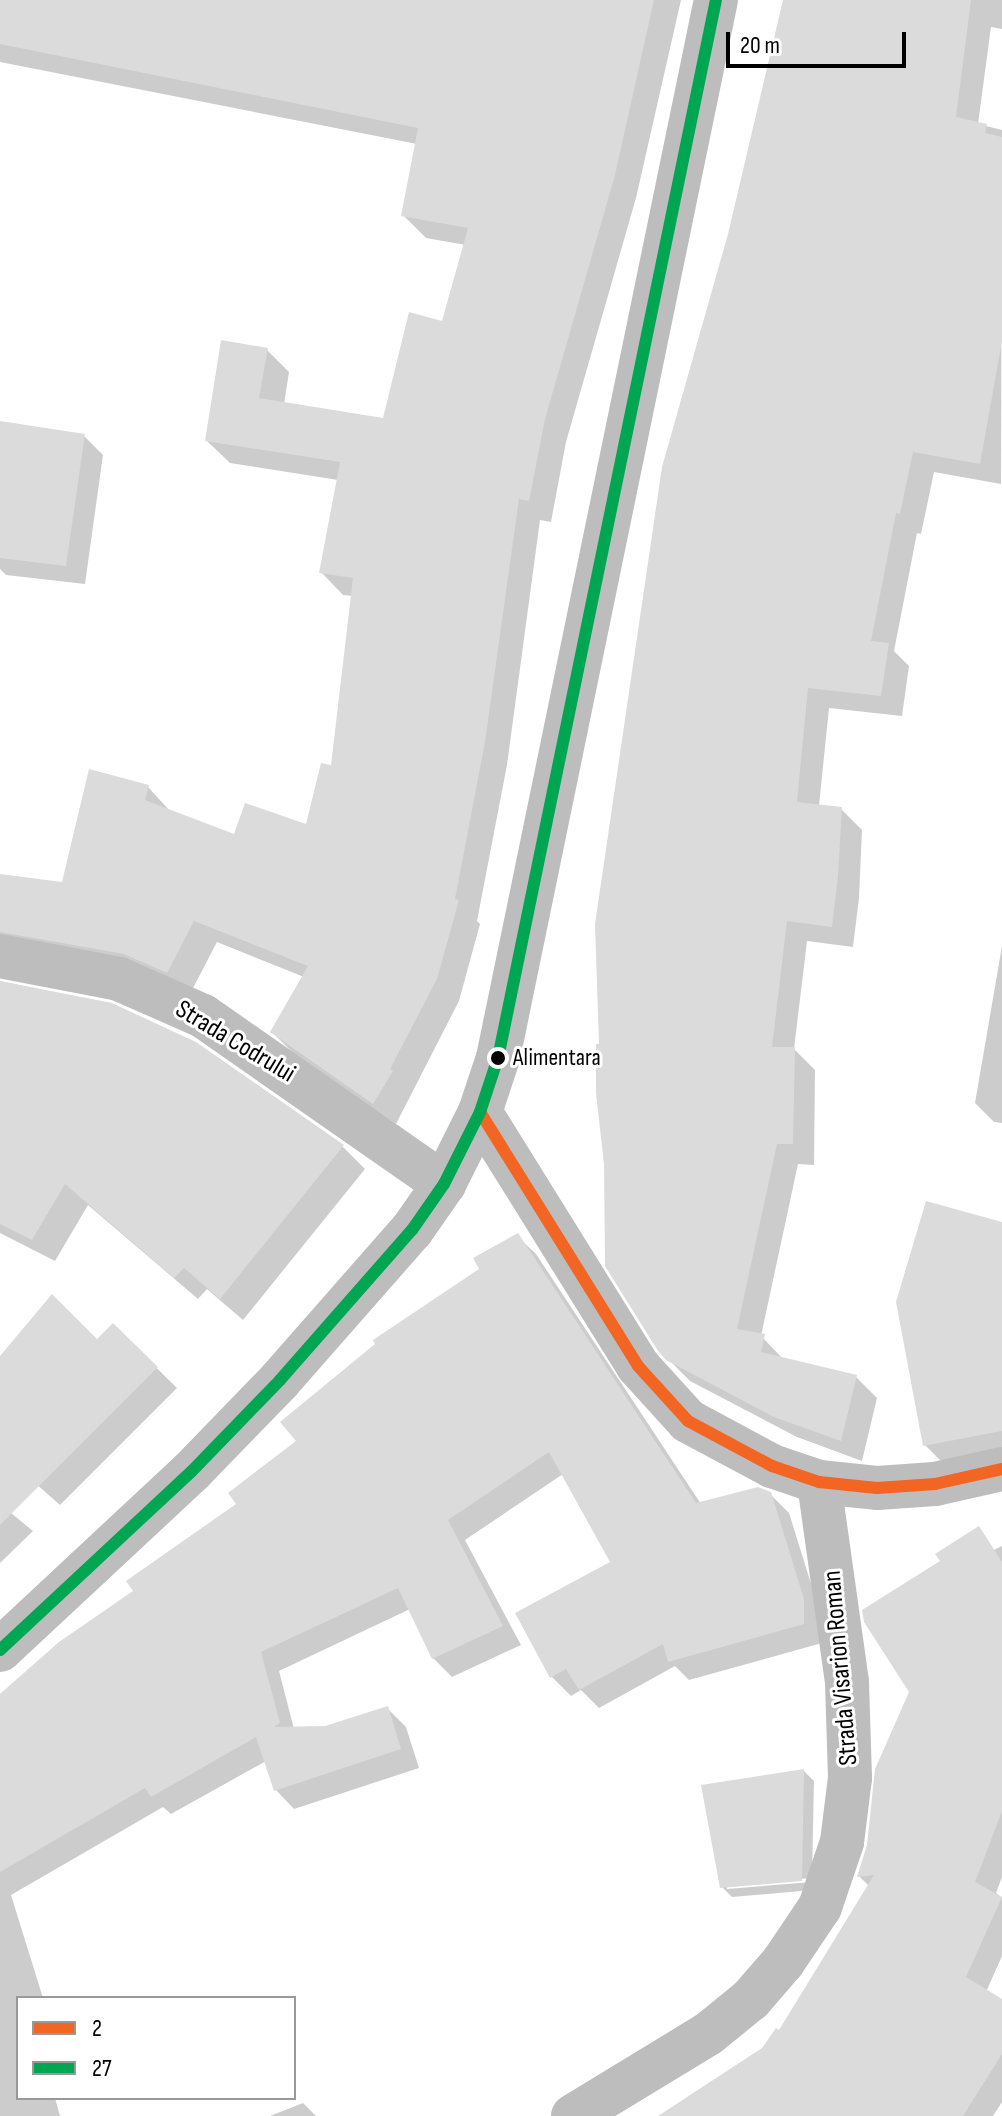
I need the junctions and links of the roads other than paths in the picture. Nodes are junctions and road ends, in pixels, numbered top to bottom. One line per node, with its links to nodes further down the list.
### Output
1 (716, 0): 3 (street)
2 (0, 956): 4 (street, Strada Codrului)
3 (480, 1112): 4 (street); 6 (street)
4 (444, 1184): 7 (street)
5 (1002, 1469): 6 (street)
6 (819, 1482): 8 (street, Strada Visarion Roman)
7 (0, 1650)
8 (573, 2116)

